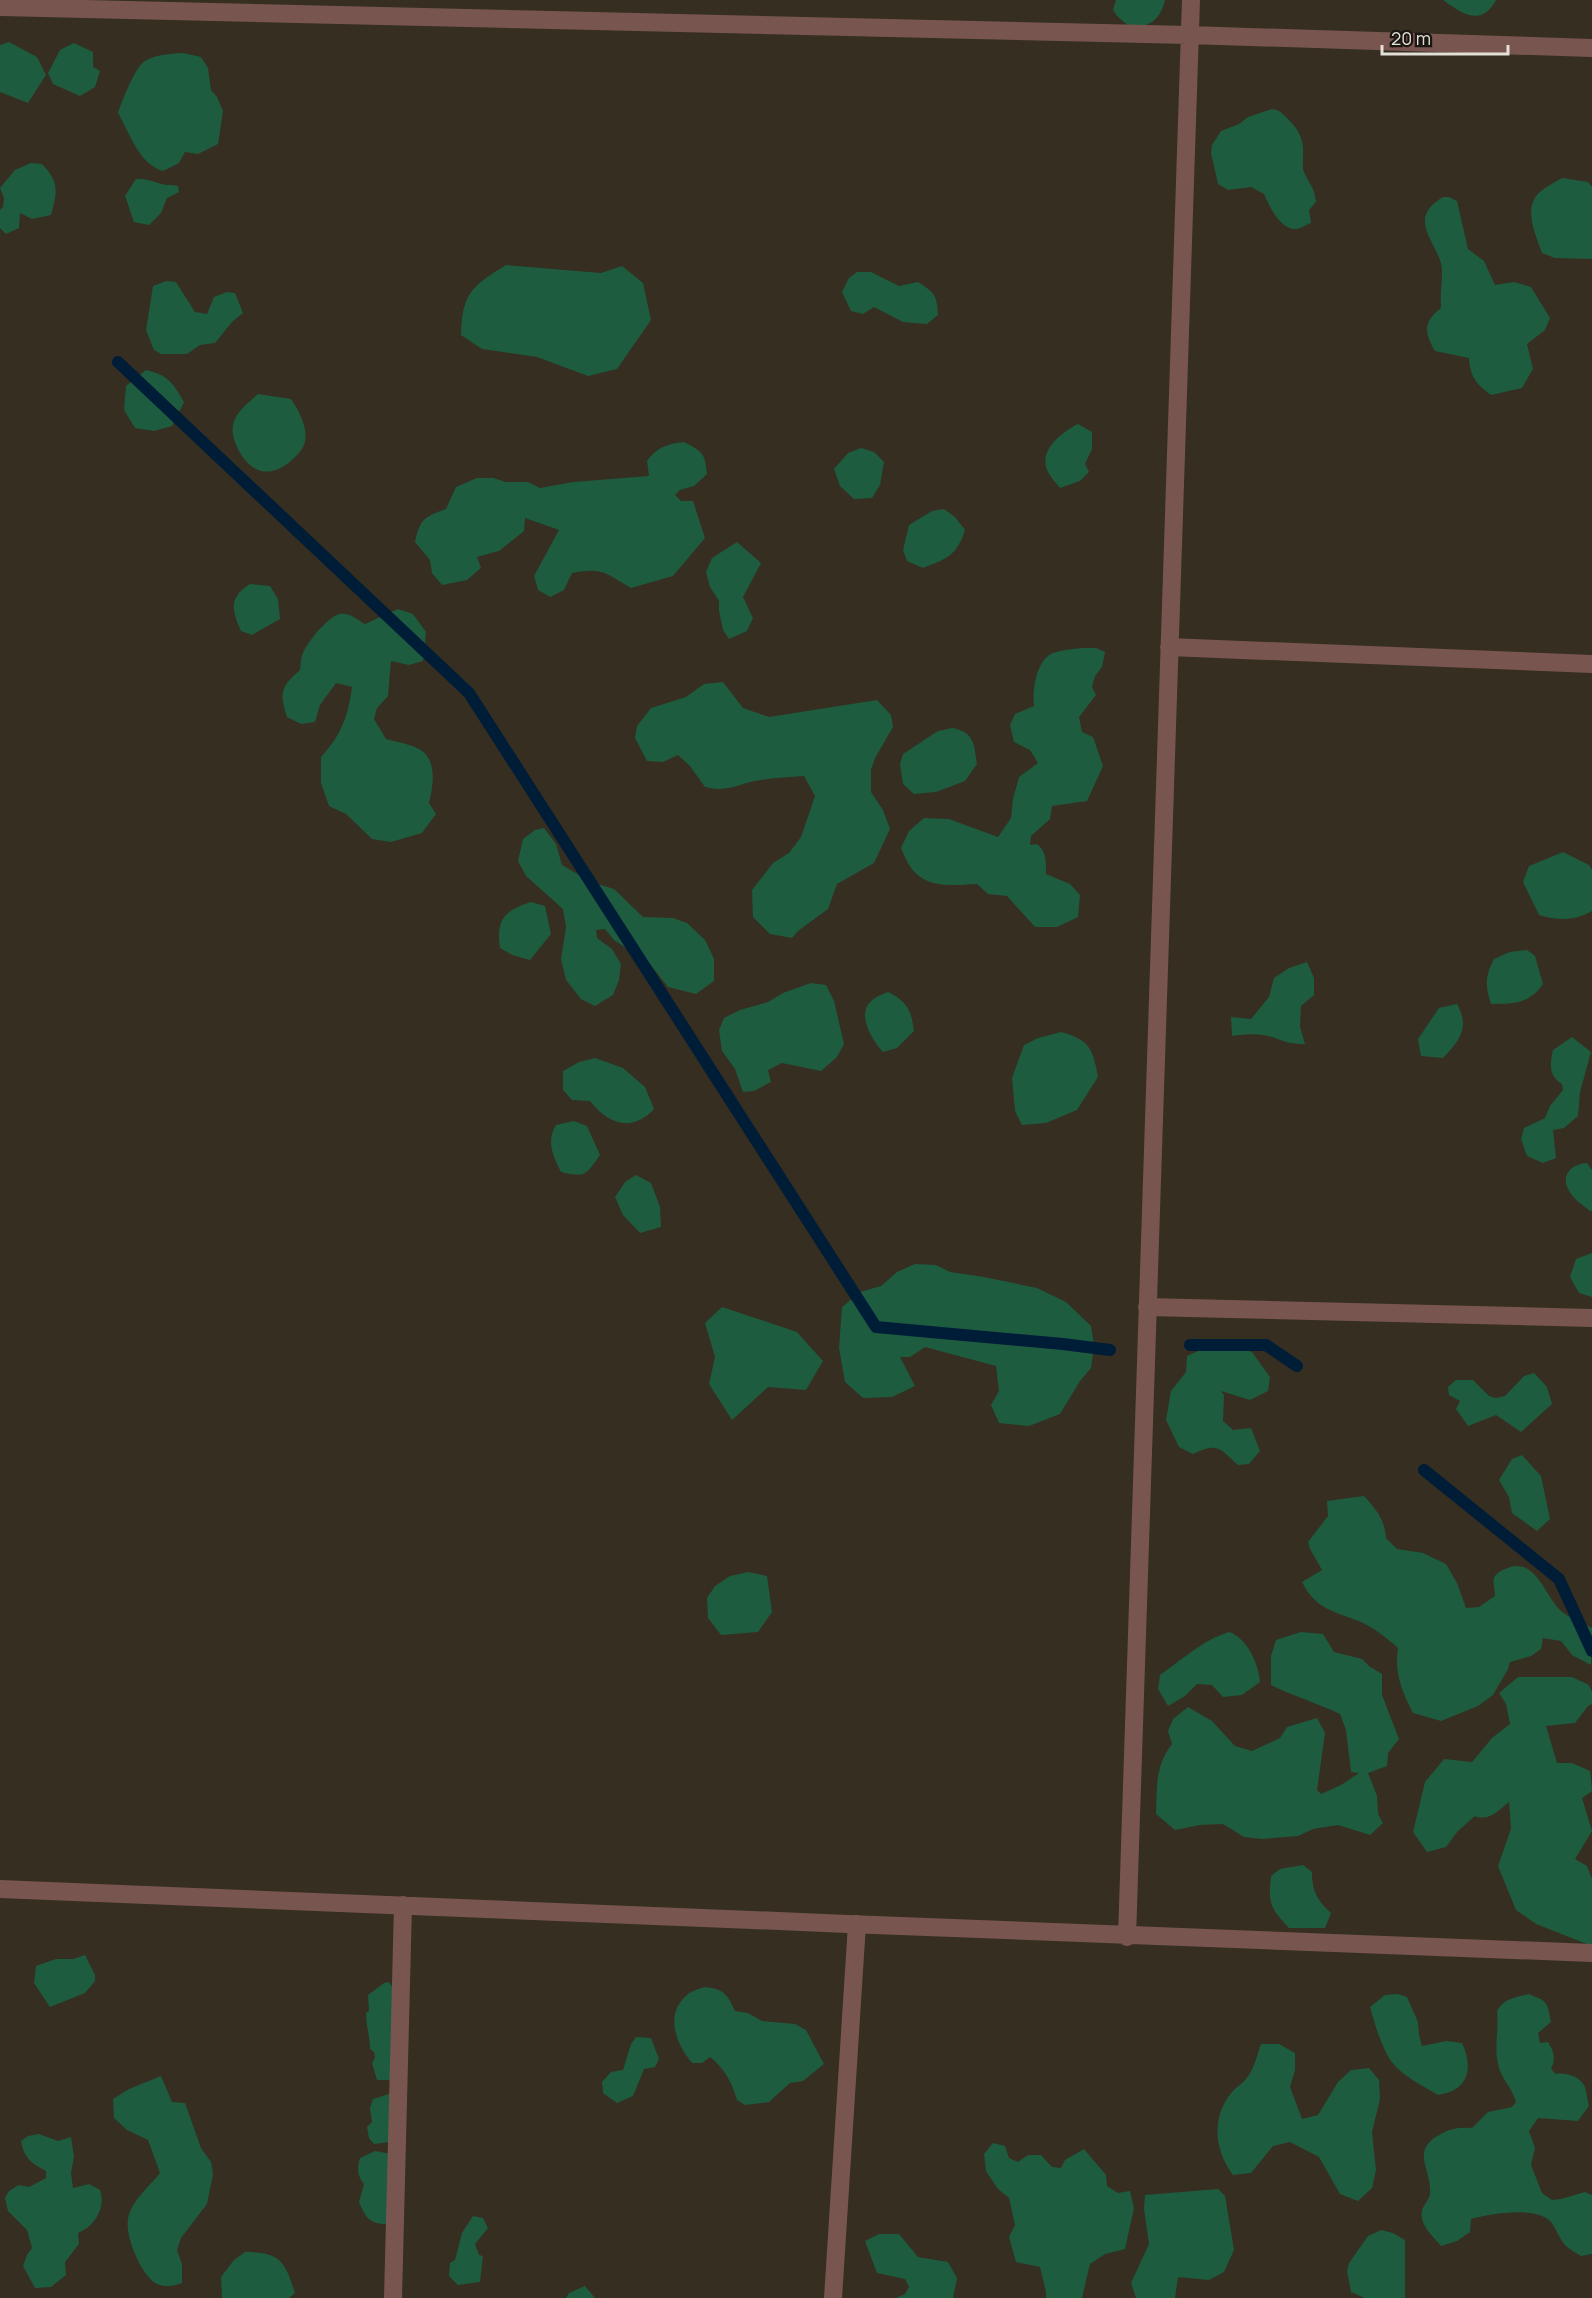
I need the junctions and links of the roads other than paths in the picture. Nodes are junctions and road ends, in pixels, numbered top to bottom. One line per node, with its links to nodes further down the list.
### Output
1 (537, 0): 4 (street)
2 (1191, 0): 5 (street)
3 (0, 7): 4 (street)
4 (537, 18): 5 (street)
5 (1189, 35): 6 (street); 7 (street)
6 (1592, 48)
7 (1169, 646): 8 (street); 9 (street)
8 (1592, 664)
9 (1147, 1307): 10 (street); 14 (street)
10 (1592, 1318)
11 (0, 1889): 12 (street)
12 (403, 1905): 13 (street); 16 (street)
13 (858, 1924): 14 (street); 17 (street)
14 (1127, 1937): 15 (street)
15 (1592, 1953)
16 (393, 2298)
17 (833, 2298)

